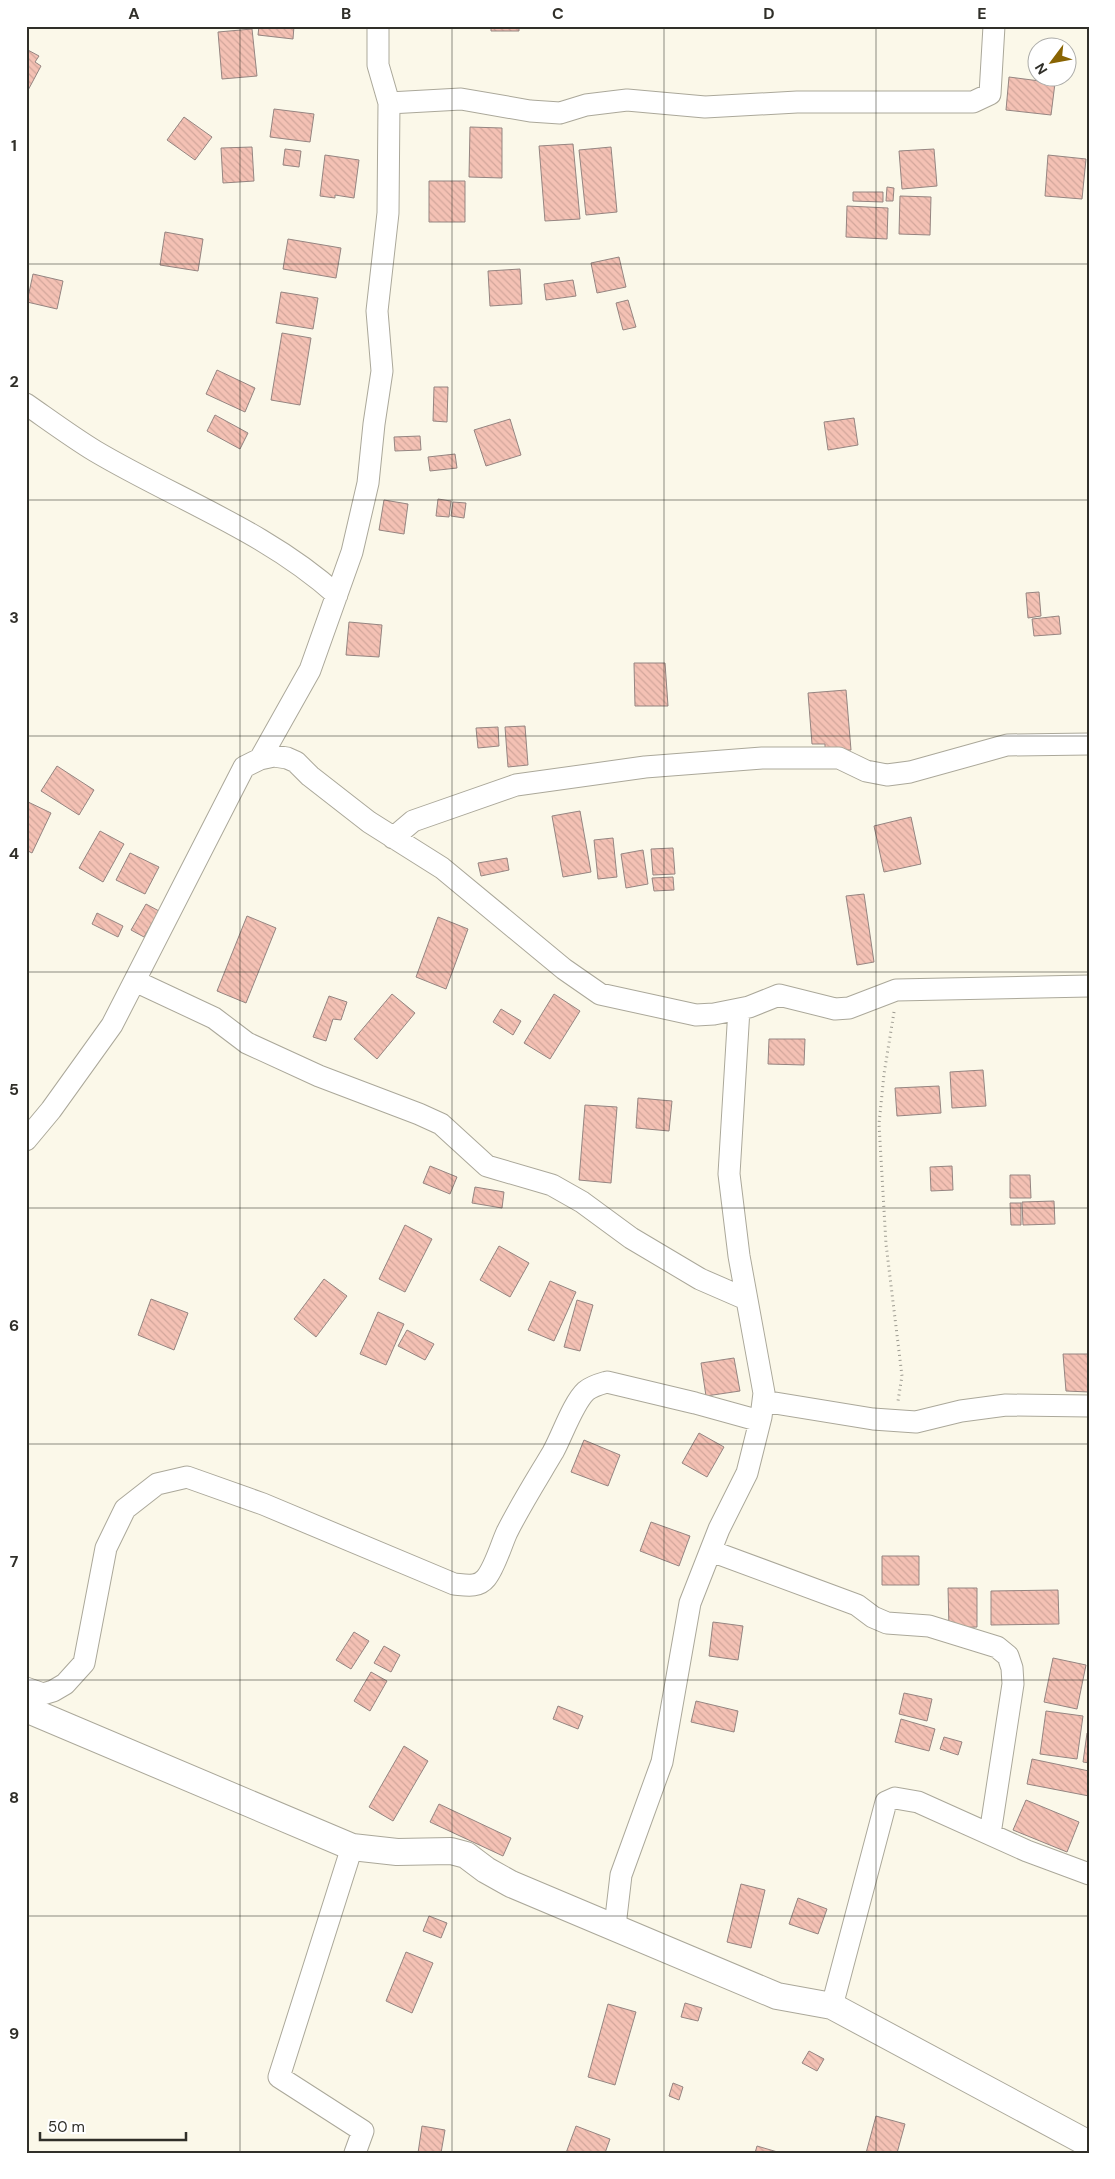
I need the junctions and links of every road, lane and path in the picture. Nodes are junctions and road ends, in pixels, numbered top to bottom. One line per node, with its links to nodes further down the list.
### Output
1 (378, 26): 3 (street)
2 (994, 26): 3 (street)
3 (389, 104): 5 (street)
4 (26, 404): 5 (street)
5 (337, 595): 7 (street)
6 (1089, 744): 8 (street)
7 (260, 759): 8 (street); 9 (street)
8 (393, 838): 12 (street)
9 (135, 981): 13 (street); 14 (street)
10 (1089, 986): 11 (street)
11 (897, 990): 12 (street); 17 (path)
12 (739, 1009): 14 (street)
13 (26, 1140)
14 (746, 1299): 15 (street)
15 (763, 1400): 17 (street); 18 (street)
16 (1089, 1406): 17 (street)
17 (884, 1420)
18 (760, 1422): 19 (street); 20 (street)
19 (711, 1551): 22 (street); 25 (street)
20 (26, 1688)
21 (26, 1709): 23 (street)
22 (990, 1834): 24 (street); 26 (street)
23 (352, 1847): 25 (street); 28 (street)
24 (1089, 1874)
25 (615, 1926): 26 (street)
26 (832, 2006): 27 (street)
27 (1089, 2144)
28 (355, 2153)

